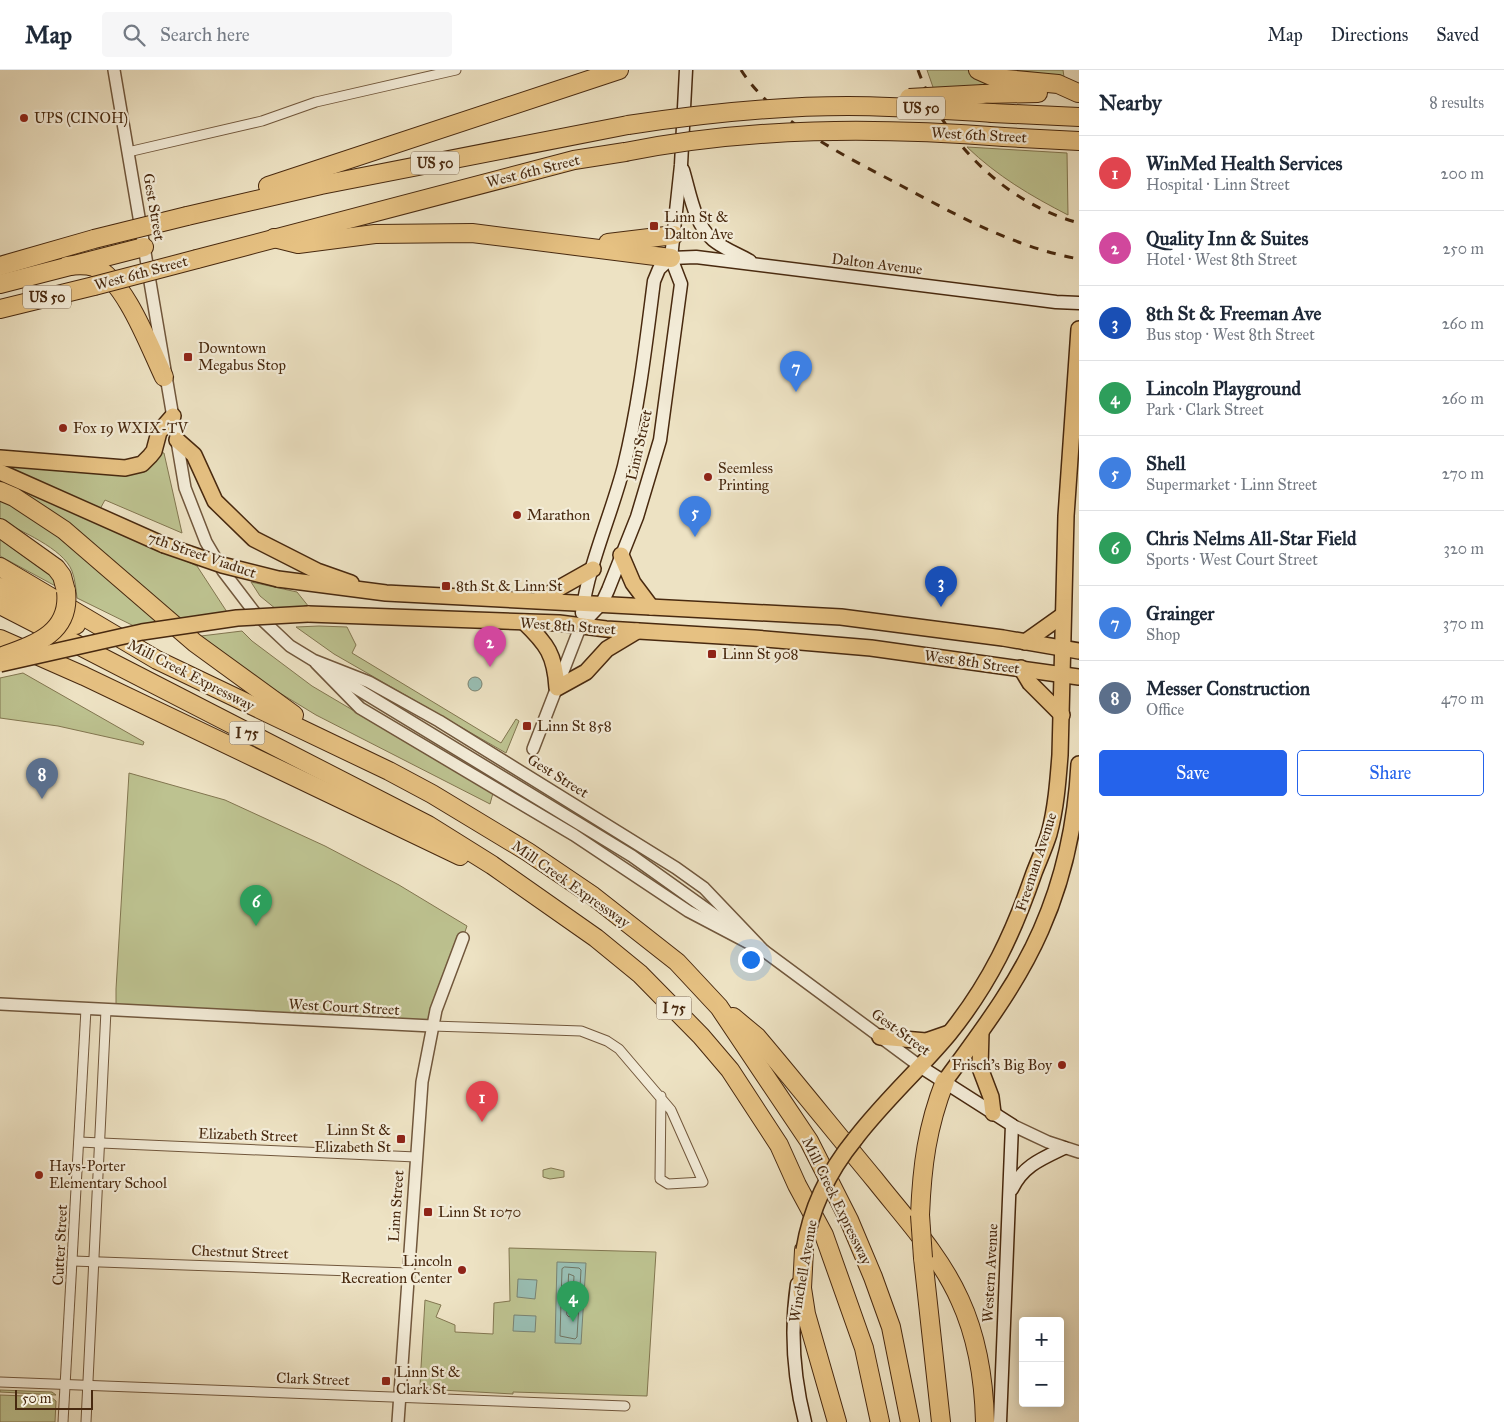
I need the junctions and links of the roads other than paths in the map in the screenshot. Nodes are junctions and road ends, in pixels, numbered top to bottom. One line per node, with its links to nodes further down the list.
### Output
1 (114, 70): 10 (street, Gest Street)
2 (456, 70): 10 (street)
3 (618, 70): 12 (highway)
4 (686, 70): 11 (main road, Linn Street)
5 (978, 70): 6 (highway)
6 (1078, 93): 7 (highway, bridge)
7 (849, 106): 8 (highway, West 6th Street / US 50, bridge); 12 (highway, West 6th Street / US 50, bridge)
8 (1079, 117)
9 (1079, 141): 14 (highway, West 6th Street / US 50, bridge)
10 (128, 152): 15 (street, Gest Street)
11 (681, 165): 13 (main road, Linn Street); 20 (main road)
12 (242, 202): 17 (highway, West 6th Street / US 50, bridge)
13 (674, 235): 16 (highway); 19 (main road, Linn Street)
14 (271, 238): 16 (highway); 25 (highway, West 6th Street / US 50, bridge)
15 (144, 247): 22 (highway); 27 (street, Gest Street)
16 (591, 248): 19 (highway)
17 (59, 249): 18 (highway); 21 (highway, US 50)
18 (0, 258)
19 (672, 258): 20 (main road, Dalton Avenue); 34 (main road, Linn Street); 36 (main road, Linn Street)
20 (754, 264): 24 (main road, Dalton Avenue)
21 (0, 266)
22 (67, 266): 23 (highway); 27 (highway)
23 (0, 284)
24 (1079, 303)
25 (0, 308)
26 (1079, 329): 44 (main road, Freeman Avenue)
27 (164, 377): 28 (street, Gest Street)
28 (173, 416): 29 (street, Gest Street); 30 (main road)
29 (177, 440): 38 (main road); 54 (street, Gest Street)
30 (0, 458)
31 (0, 472): 38 (main road, 7th Street Viaduct, bridge)
32 (0, 491): 63 (highway)
33 (0, 528): 52 (highway, bridge)
34 (621, 554): 41 (main road, Linn Street); 43 (main road)
35 (0, 567): 53 (highway, Mill Creek Expressway / I 75)
36 (593, 569): 39 (main road); 40 (main road, Linn Street)
37 (0, 586): 53 (highway)
38 (386, 593): 39 (main road, West 8th Street)
39 (538, 600): 40 (main road, West 8th Street)
40 (584, 602): 41 (main road, West 8th Street); 46 (main road, Linn Street)
41 (602, 603): 43 (main road, West 8th Street); 46 (main road, Linn Street)
42 (0, 605): 64 (highway, Mill Creek Expressway / I 75)
43 (651, 607): 49 (main road, West 8th Street)
44 (1063, 615): 49 (main road); 50 (main road, Freeman Avenue)
45 (524, 622): 46 (main road, West 8th Street); 55 (main road, West 8th Street, bridge); 59 (main road)
46 (581, 625): 47 (main road, West 8th Street); 59 (street, Linn Street)
47 (637, 631): 56 (main road, West 8th Street); 59 (main road)
48 (0, 639): 64 (highway)
49 (1025, 642): 50 (main road, West 8th Street)
50 (1062, 648): 51 (main road, West 8th Street); 57 (main road, Freeman Avenue)
51 (1079, 651)
52 (0, 657)
53 (157, 660): 63 (highway, Mill Creek Expressway / I 75)
54 (313, 660): 66 (street); 66 (street, Gest Street); 66 (street, Gest Street)
55 (0, 664)
56 (1021, 668): 57 (main road, West 8th Street); 60 (main road)
57 (1063, 674): 58 (main road, West 8th Street); 60 (main road, Freeman Avenue)
58 (1079, 677)
59 (557, 688): 61 (street, Linn Street)
60 (1062, 715): 73 (main road, Freeman Avenue)
61 (532, 749)
62 (1079, 764): 72 (main road, Freeman Avenue)
63 (389, 771): 68 (highway, Mill Creek Expressway / I 75)
64 (492, 864): 100 (highway, Mill Creek Expressway / I 75)
65 (463, 938): 71 (street, Linn Street)
66 (764, 951): 74 (street, Gest Street)
67 (0, 1004): 69 (street, West Court Street)
68 (719, 1007): 101 (highway, Mill Creek Expressway / I 75); 103 (highway)
69 (86, 1009): 70 (street, West Court Street); 80 (street, Cutter Street)
70 (106, 1010): 71 (street, West Court Street); 81 (street)
71 (432, 1026): 77 (street, West Court Street); 84 (street, Linn Street)
72 (981, 1031): 76 (main road, Freeman Avenue); 78 (main road)
73 (950, 1032): 74 (main road); 75 (main road, Freeman Avenue)
74 (880, 1038): 75 (street, Gest Street)
75 (921, 1067): 76 (main road, Gest Street); 86 (main road, Winchell Avenue, bridge)
76 (945, 1081): 78 (main road, Gest Street); 102 (highway, bridge)
77 (661, 1096): 77 (street, West Court Street)
78 (993, 1113): 79 (main road, Gest Street)
79 (1012, 1126): 82 (street, Gest Street); 85 (main road, Western Avenue)
80 (80, 1142): 81 (street, Elizabeth Street); 87 (street, Cutter Street)
81 (99, 1143): 84 (street, Elizabeth Street); 88 (street)
82 (1064, 1148): 83 (street, Gest Street); 85 (main road)
83 (1079, 1152)
84 (416, 1156): 89 (street, Linn Street)
85 (1010, 1191): 104 (main road, Western Avenue)
86 (804, 1250): 98 (main road, Winchell Avenue); 99 (highway)
87 (73, 1261): 88 (street, Chestnut Street); 91 (street, Cutter Street)
88 (94, 1262): 89 (street, Chestnut Street); 92 (street)
89 (407, 1273): 93 (street, Linn Street)
90 (0, 1382): 91 (street, Clark Street)
91 (66, 1384): 92 (street, Clark Street); 95 (street, Cutter Street)
92 (88, 1385): 93 (street, Clark Street); 96 (street)
93 (399, 1396): 94 (street, Clark Street); 97 (street, Linn Street)
94 (625, 1406)
95 (63, 1422)
96 (86, 1422)
97 (398, 1422)
98 (805, 1422)
99 (837, 1422)
100 (880, 1422)
101 (910, 1422)
102 (941, 1422)
103 (985, 1422)
104 (1000, 1422)

